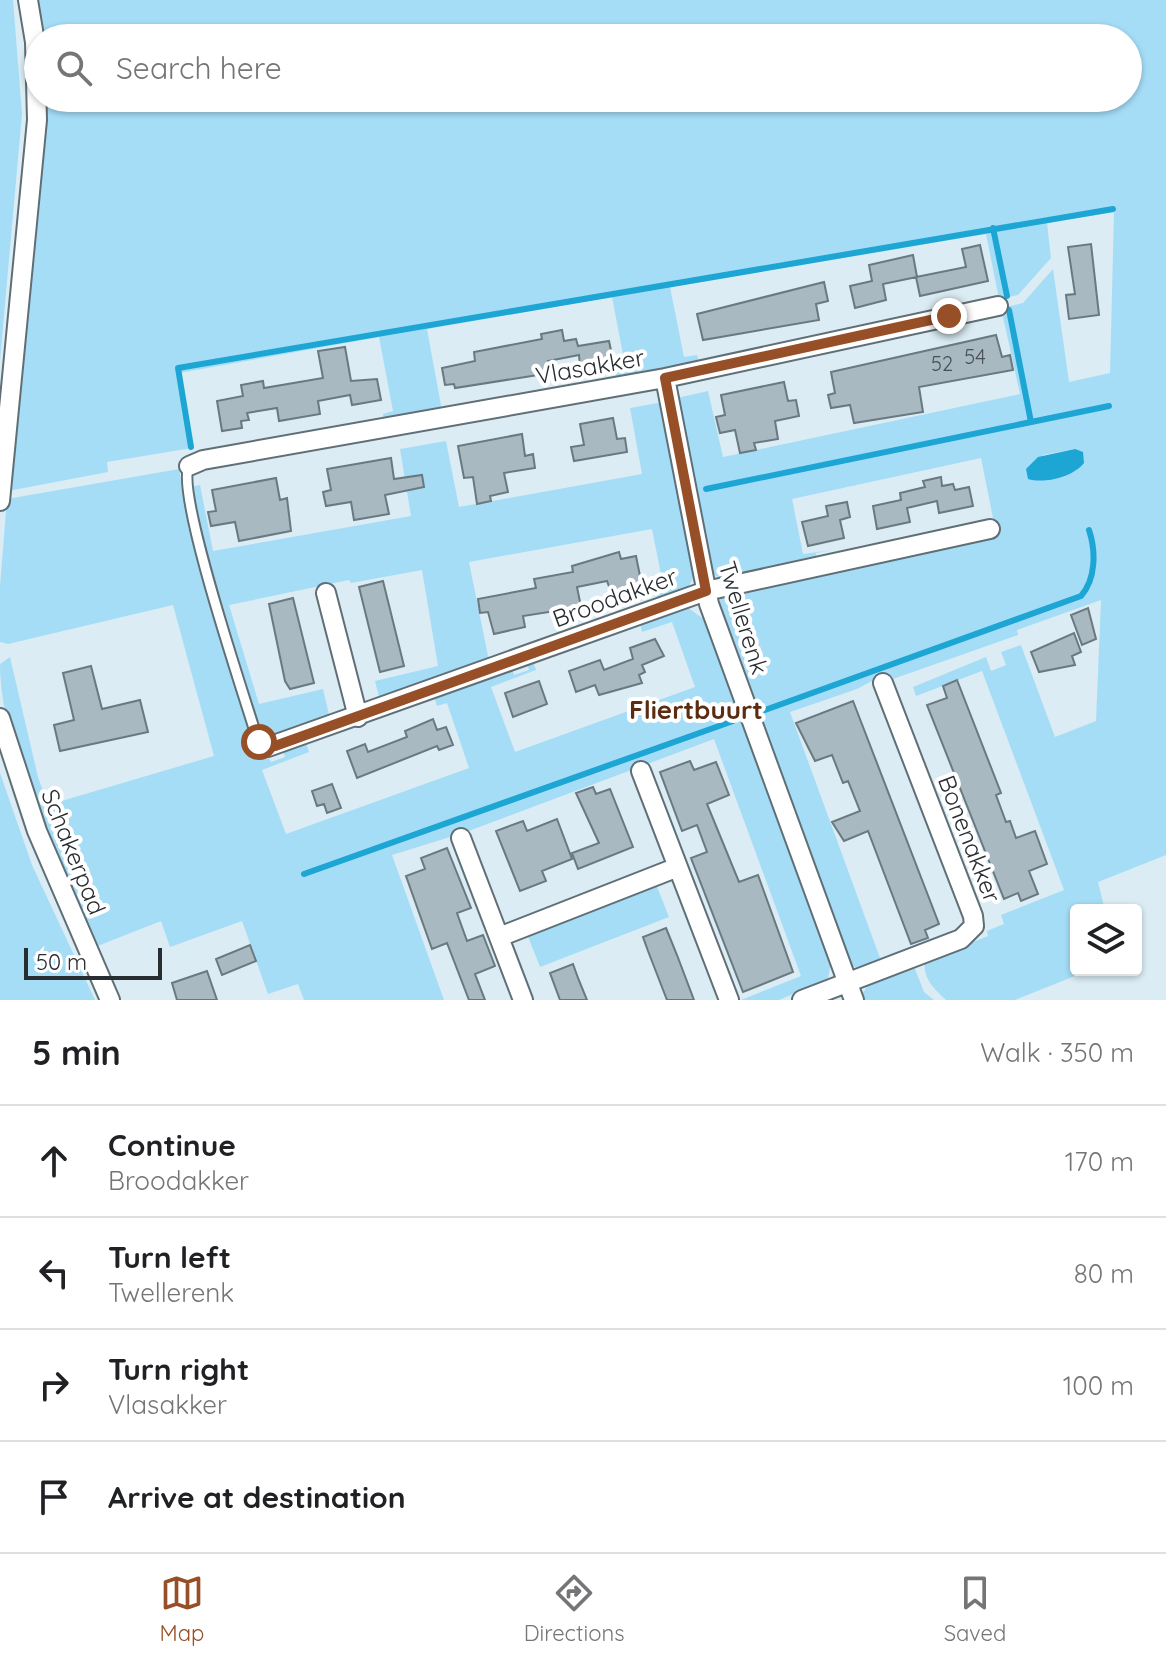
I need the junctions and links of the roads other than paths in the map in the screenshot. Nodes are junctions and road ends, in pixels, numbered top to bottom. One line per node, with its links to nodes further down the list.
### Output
1 (28, 0): 2 (street)
2 (32, 24)
3 (37, 112): 7 (street)
4 (998, 306): 5 (street, Vlasakker)
5 (665, 378): 6 (street, Vlasakker); 9 (street, Twellerenk)
6 (189, 466): 14 (lane)
7 (0, 501)
8 (990, 529): 9 (street, Broodakker)
9 (706, 591): 12 (street, Broodakker); 19 (street, Twellerenk)
10 (326, 593): 12 (street)
11 (883, 683): 19 (street, Bonenakker)
12 (358, 717): 14 (street, Broodakker)
13 (0, 718): 20 (street, Schakerpad)
14 (268, 747)
15 (641, 771): 17 (street)
16 (461, 838): 18 (street)
17 (678, 867): 18 (street); 22 (street)
18 (499, 937): 21 (street)
19 (851, 992): 23 (street, Bonenakker)
20 (110, 1000)
21 (523, 1000)
22 (729, 1000)
23 (802, 1000)

